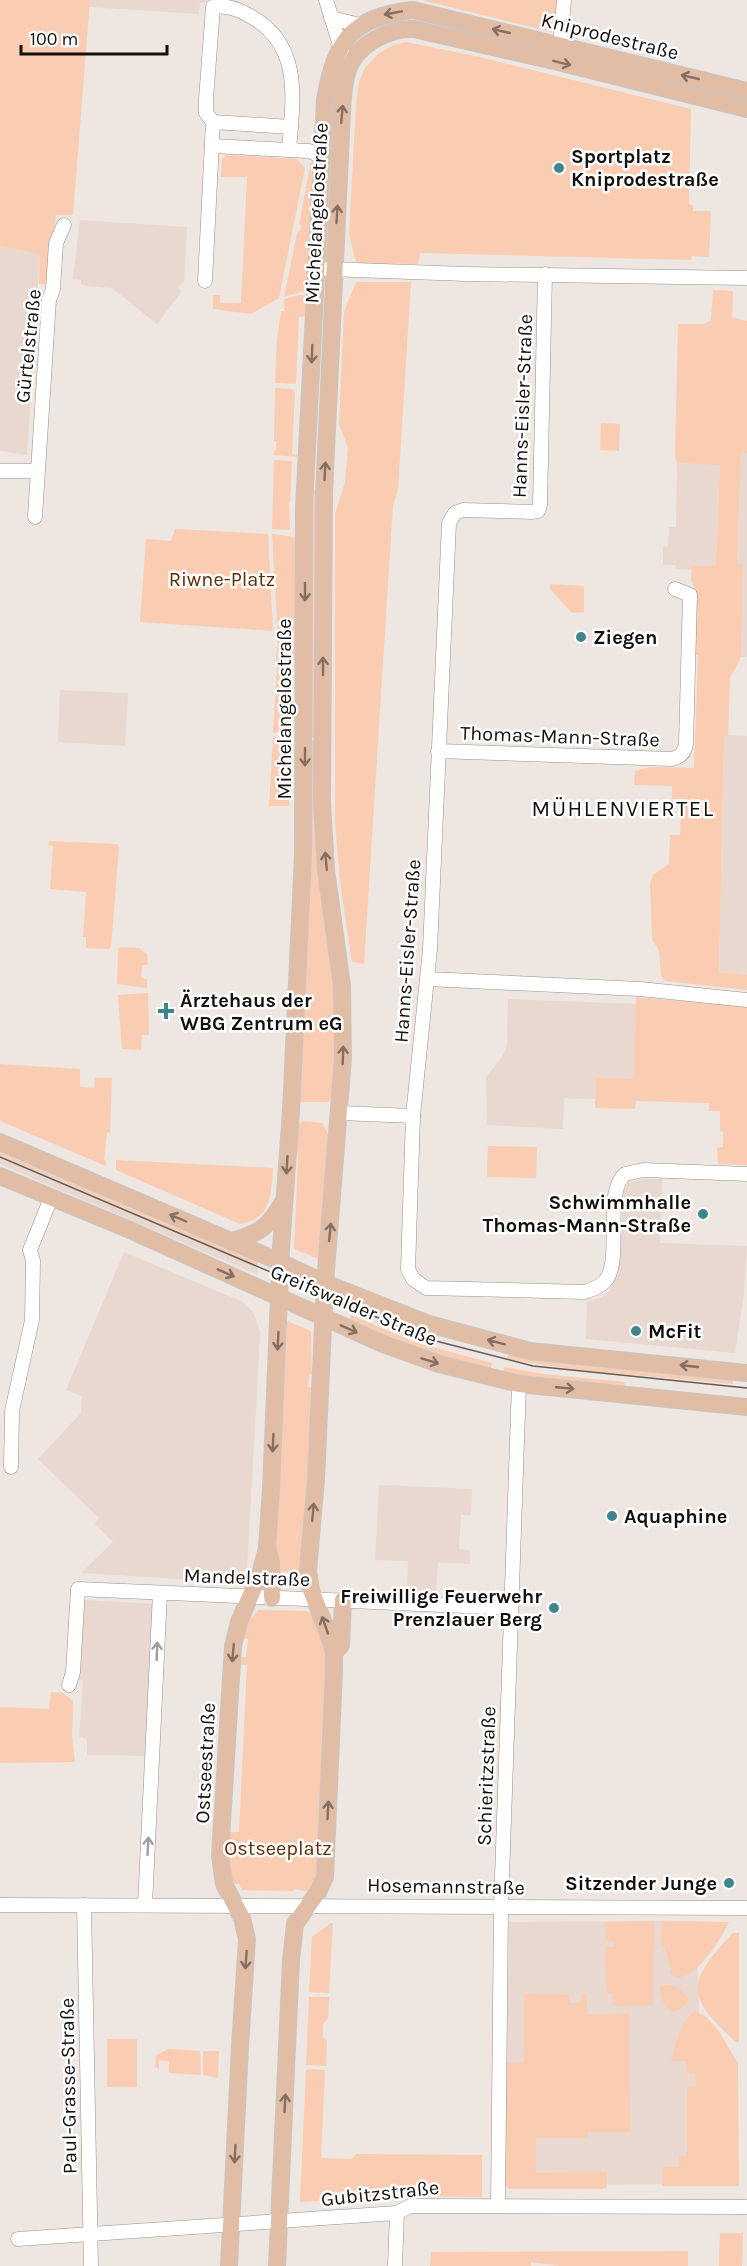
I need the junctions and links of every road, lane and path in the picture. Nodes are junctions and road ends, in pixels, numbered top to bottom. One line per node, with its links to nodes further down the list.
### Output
1 (326, 0): 3 (street)
2 (564, 0): 5 (street)
3 (331, 18): 4 (street); 6 (street)
4 (360, 26): 5 (main road, Kniprodestraße, one-way to 4); 6 (main road, Kniprodestraße)
5 (560, 45): 8 (main road, Kniprodestraße, one-way to 5)
6 (340, 46): 7 (street); 14 (main road, Michelangelostraße)
7 (348, 69): 9 (main road, Kniprodestraße, one-way to 9); 17 (main road, Michelangelostraße, one-way to 7)
8 (747, 91)
9 (747, 109)
10 (213, 122): 11 (street, Michelangelostraße); 11 (street, Michelangelostraße); 12 (street, Michelangelostraße)
11 (291, 128): 13 (street, Michelangelostraße)
12 (213, 146): 13 (street, Michelangelostraße); 20 (street, Michelangelostraße)
13 (290, 150): 14 (street, Michelangelostraße)
14 (321, 156): 16 (main road, Michelangelostraße)
15 (64, 225): 22 (street, Gürtelstraße)
16 (316, 268): 17 (street); 34 (main road, Michelangelostraße, one-way to 34)
17 (334, 269): 18 (street); 28 (main road, Michelangelostraße, one-way to 17)
18 (545, 274): 19 (street); 25 (street, Hanns-Eisler-Straße)
19 (747, 278)
20 (205, 281)
21 (4, 468): 22 (street)
22 (38, 471): 23 (street, Gürtelstraße)
23 (35, 517)
24 (675, 589): 25 (street, Thomas-Mann-Straße)
25 (438, 751): 26 (street, Hanns-Eisler-Straße)
26 (428, 980): 27 (street); 29 (street, Hanns-Eisler-Straße)
27 (747, 1000)
28 (339, 1113): 29 (street); 37 (main road, Michelangelostraße, one-way to 28)
29 (413, 1116): 31 (street, Hanns-Eisler-Straße)
30 (0, 1142): 35 (main road, Greifswalder Straße, one-way to 30)
31 (747, 1174)
32 (0, 1176): 33 (main road, Greifswalder Straße)
33 (51, 1198): 38 (main road, Greifswalder Straße, one-way to 38); 43 (street)
34 (285, 1200): 35 (main road); 36 (main road, Michelangelostraße)
35 (232, 1241): 36 (main road, Greifswalder Straße)
36 (281, 1262): 37 (main road, Greifswalder Straße); 38 (main road, Ostseestraße)
37 (326, 1283): 39 (main road); 40 (main road, Greifswalder Straße, one-way to 37)
38 (280, 1297): 39 (main road, Greifswalder Straße); 44 (main road, Ostseestraße, one-way to 44)
39 (323, 1317): 41 (main road, Greifswalder Straße, one-way to 41); 48 (main road, one-way to 39)
40 (747, 1373)
41 (519, 1384): 42 (main road, Greifswalder Straße, one-way to 42); 50 (street, Schieritzstraße)
42 (747, 1407)
43 (11, 1467)
44 (267, 1548): 46 (main road, Ostseestraße); 47 (main road)
45 (160, 1593): 46 (street, Mandelstraße); 52 (street, Mandelstraße); 56 (street, one-way to 45)
46 (250, 1598): 47 (street, Mandelstraße); 53 (main road, Ostseestraße, one-way to 53)
47 (272, 1598): 48 (street, Mandelstraße)
48 (314, 1599): 49 (street, Mandelstraße); 51 (main road, one-way to 48)
49 (343, 1600): 50 (street, Mandelstraße); 51 (main road)
50 (511, 1608): 58 (street, Schieritzstraße)
51 (334, 1653): 57 (main road, one-way to 51)
52 (69, 1685)
53 (233, 1904): 56 (street, Hosemannstraße); 57 (street, Hosemannstraße); 64 (main road, Ostseestraße, one-way to 64)
54 (0, 1905): 55 (street, Hosemannstraße)
55 (84, 1905): 56 (street, Hosemannstraße); 65 (street, Paul-Grasse-Straße)
56 (145, 1905)
57 (307, 1905): 58 (street, Hosemannstraße); 63 (main road, one-way to 57)
58 (501, 1907): 59 (street, Hosemannstraße); 60 (street, Schieritzstraße)
59 (747, 1908)
60 (498, 2206): 61 (street, Gubitzstraße); 62 (street, Gubitzstraße)
61 (747, 2207)
62 (397, 2213): 63 (street, Gubitzstraße); 70 (street)
63 (279, 2222): 64 (street, Gubitzstraße); 69 (main road)
64 (232, 2223): 65 (street, Gubitzstraße); 68 (main road, Ostseestraße)
65 (89, 2234): 66 (street, Gubitzstraße); 67 (street, Paul-Grasse-Straße)
66 (18, 2239)
67 (91, 2266)
68 (229, 2266)
69 (277, 2266)
70 (395, 2266)

